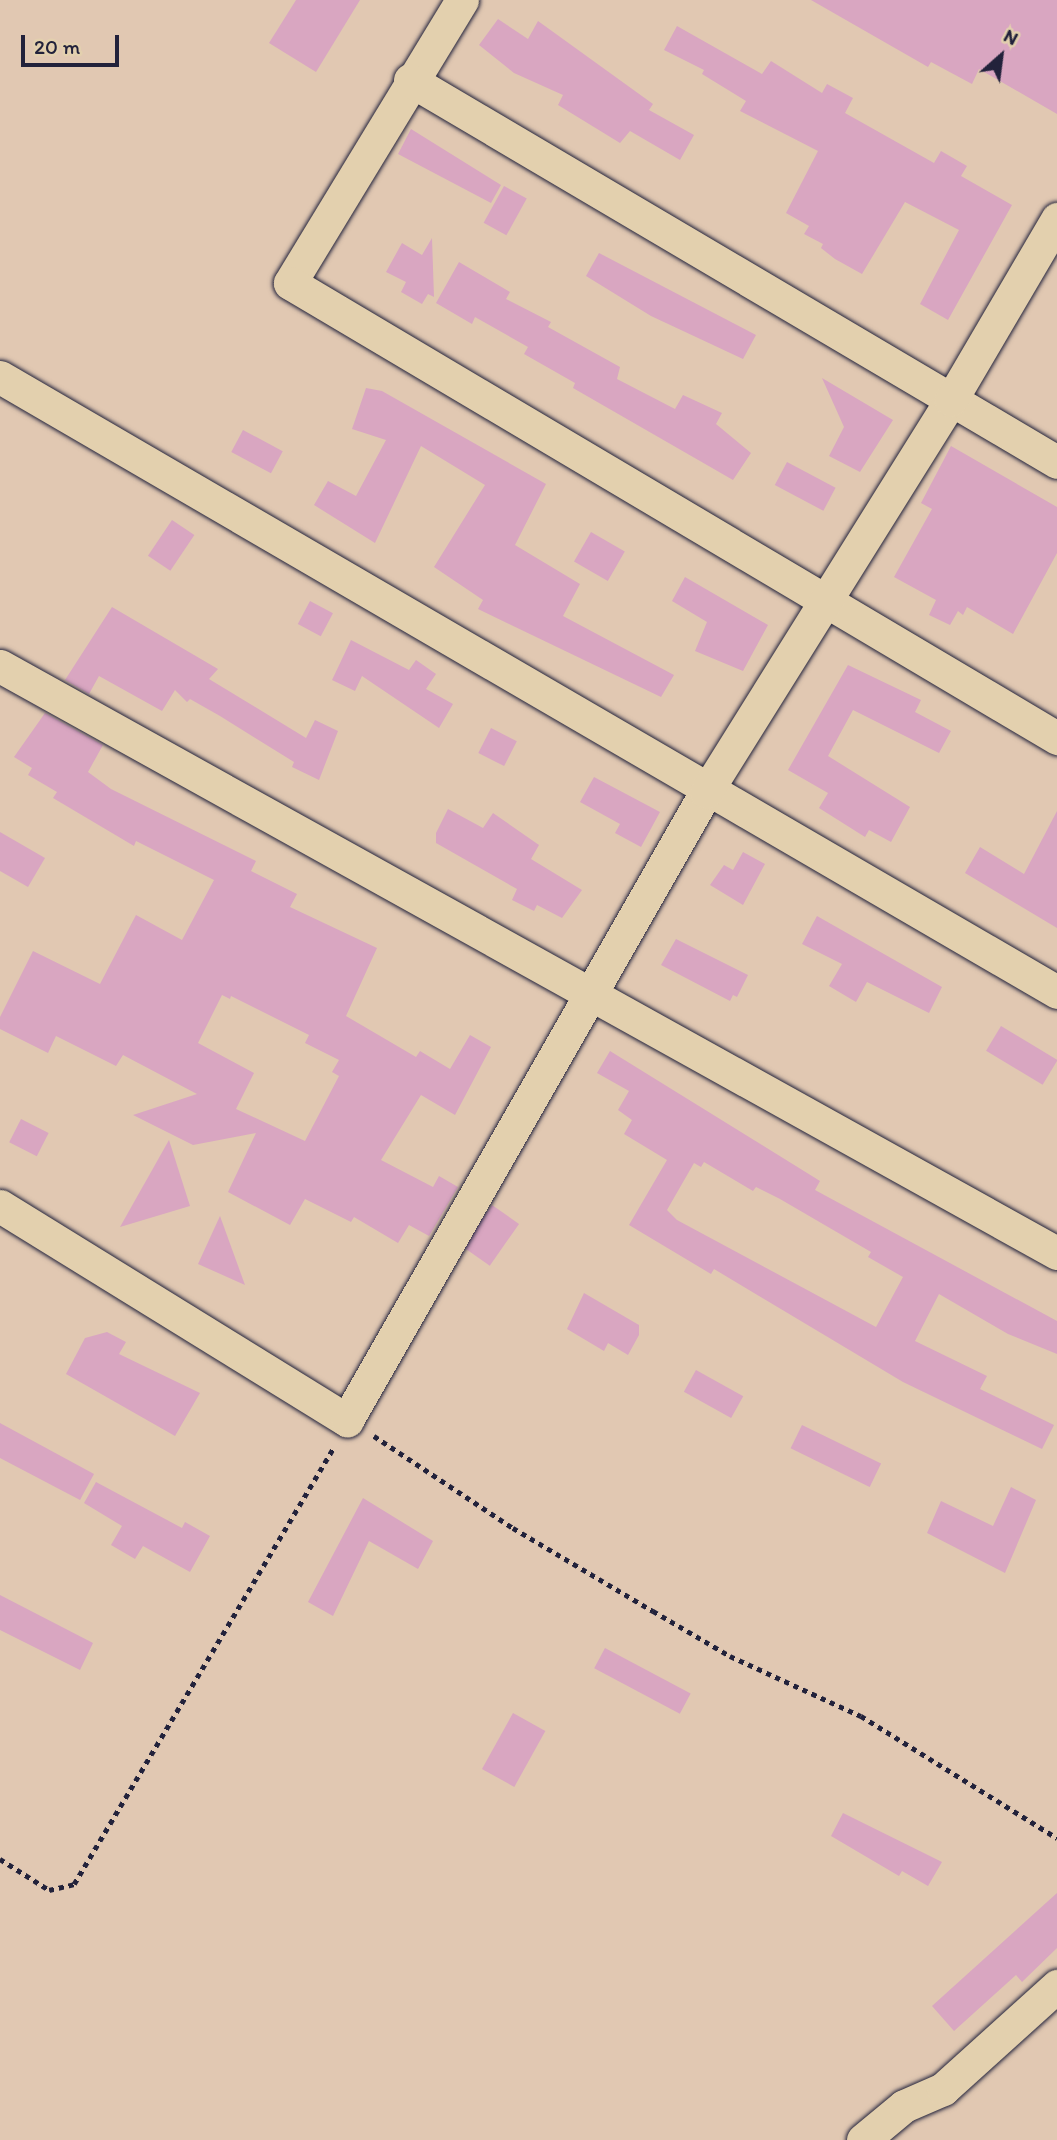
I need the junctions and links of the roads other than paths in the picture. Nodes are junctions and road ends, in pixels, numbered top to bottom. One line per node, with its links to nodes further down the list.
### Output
1 (462, 0): 2 (street)
2 (410, 80): 5 (street); 7 (street)
3 (1057, 219): 5 (street)
4 (0, 377): 10 (street)
5 (951, 400): 6 (street); 7 (street)
6 (1057, 462)
7 (823, 601): 9 (street); 10 (street)
8 (0, 666): 12 (street)
9 (1057, 737)
10 (706, 792): 11 (street); 12 (street)
11 (1057, 992)
12 (588, 995): 13 (street); 14 (street)
13 (0, 1206)
14 (1057, 1253)
15 (1057, 1986): 16 (street)
16 (863, 2140)

